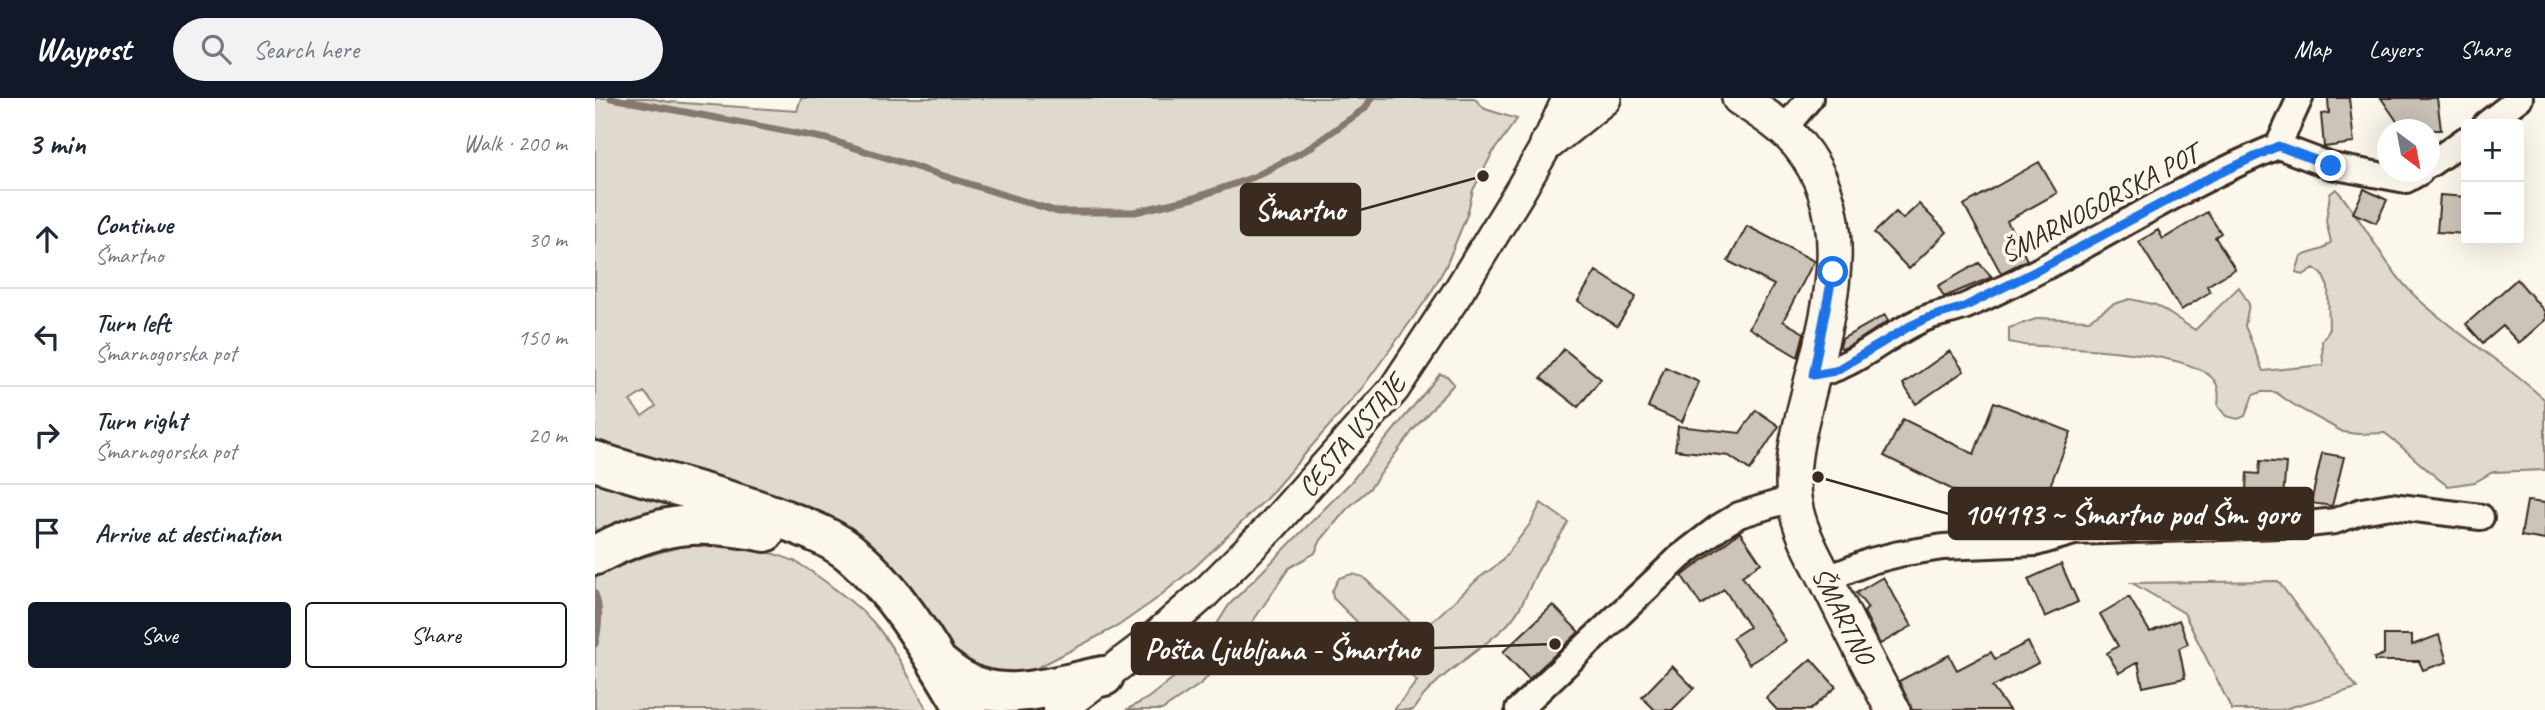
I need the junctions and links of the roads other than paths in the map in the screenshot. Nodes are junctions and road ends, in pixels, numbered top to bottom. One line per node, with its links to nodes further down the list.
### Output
1 (1568, 98): 10 (street, CESTA VSTAJE)
2 (1604, 98): 10 (main road)
3 (1739, 98): 8 (main road, ŠMARTNO)
4 (1810, 98): 8 (street)
5 (2300, 98): 11 (street)
6 (2520, 98): 7 (street)
7 (2493, 119)
8 (1783, 130): 14 (main road, ŠMARTNO)
9 (2461, 143): 12 (street)
10 (1547, 144): 21 (street, CESTA VSTAJE)
11 (2278, 146): 13 (street); 14 (street, ŠMARNOGORSKA POT)
12 (2440, 158)
13 (2377, 176)
14 (1813, 375): 16 (main road, ŠMARTNO)
15 (595, 461): 20 (highway)
16 (1794, 498): 19 (main road, ŠMARTNO); 25 (street)
17 (2481, 517): 19 (street)
18 (595, 555): 22 (highway)
19 (1826, 579): 26 (main road, ŠMARTNO)
20 (937, 662): 21 (highway); 23 (highway)
21 (1104, 676): 24 (street, CESTA VSTAJE)
22 (935, 710)
23 (966, 710)
24 (1059, 710)
25 (1518, 710)
26 (1893, 710)

